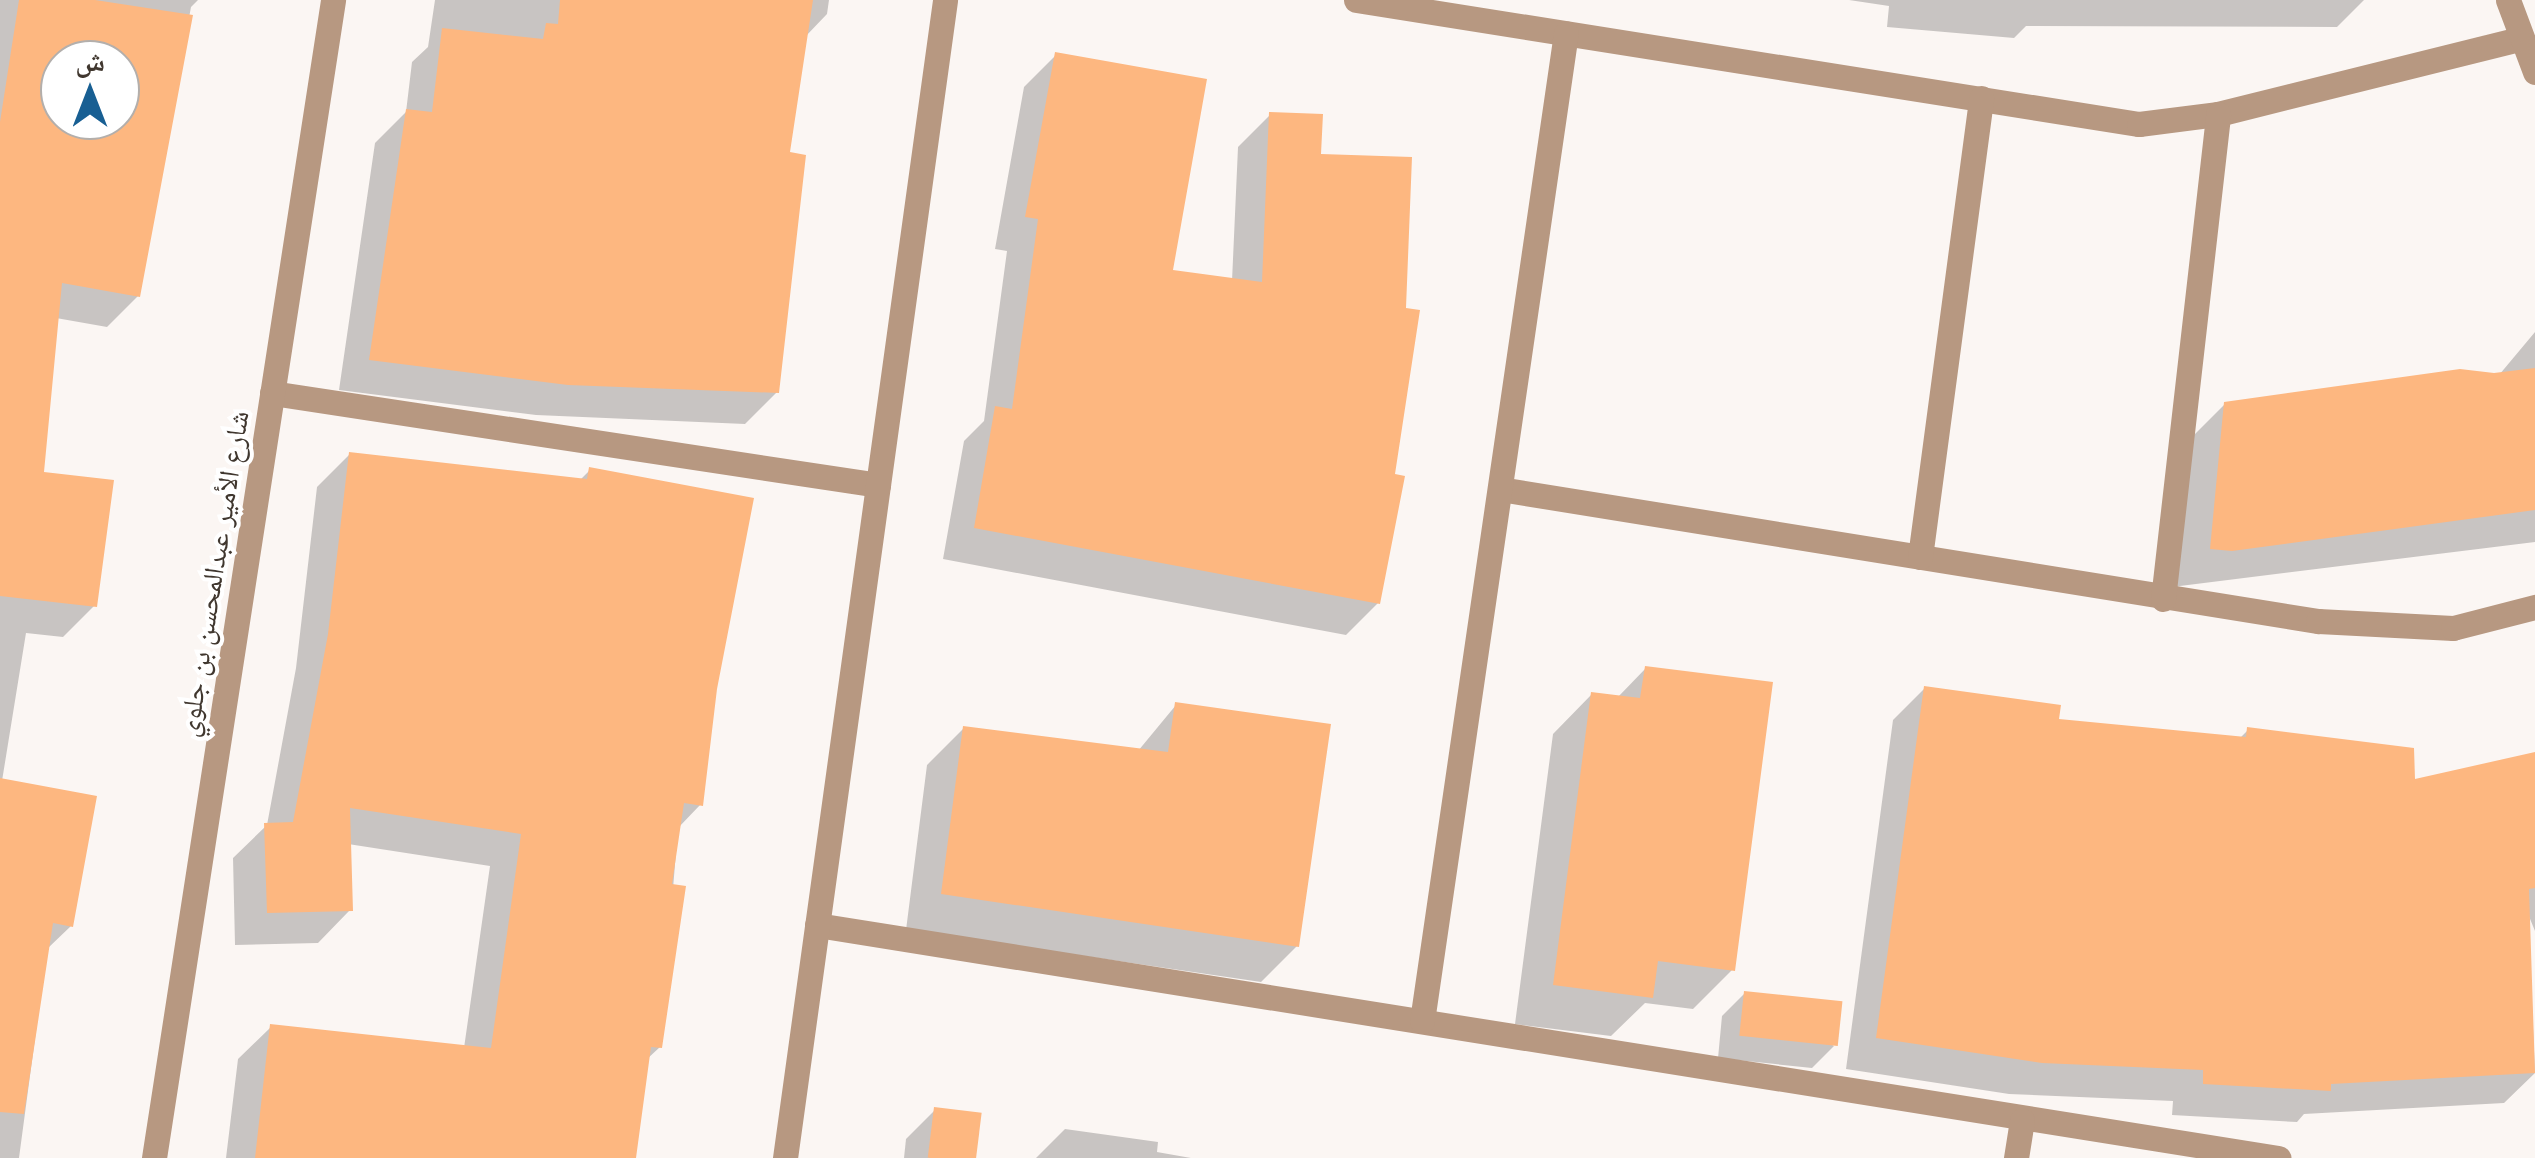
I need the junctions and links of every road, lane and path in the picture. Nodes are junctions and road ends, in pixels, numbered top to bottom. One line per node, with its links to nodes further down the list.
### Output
1 (333, 0): 10 (street, شارع الأمير عبدالمحسن بن جلوي)
2 (944, 0): 11 (street)
3 (1356, 0): 5 (street)
4 (2508, 0): 6 (street)
5 (1566, 34): 8 (street); 12 (street)
6 (2522, 38): 7 (street); 9 (street)
7 (2535, 72)
8 (1981, 98): 9 (street); 13 (street)
9 (2218, 114): 14 (street)
10 (272, 392): 11 (street); 19 (street, شارع الأمير عبدالمحسن بن جلوي)
11 (878, 484): 16 (street)
12 (1500, 489): 13 (street); 17 (street)
13 (1920, 556): 14 (street)
14 (2163, 599): 15 (street)
15 (2535, 607)
16 (817, 925): 17 (street); 20 (street)
17 (1422, 1021): 18 (street)
18 (2022, 1120): 21 (street); 22 (street)
19 (154, 1158)
20 (786, 1158)
21 (2016, 1158)
22 (2279, 1158)

